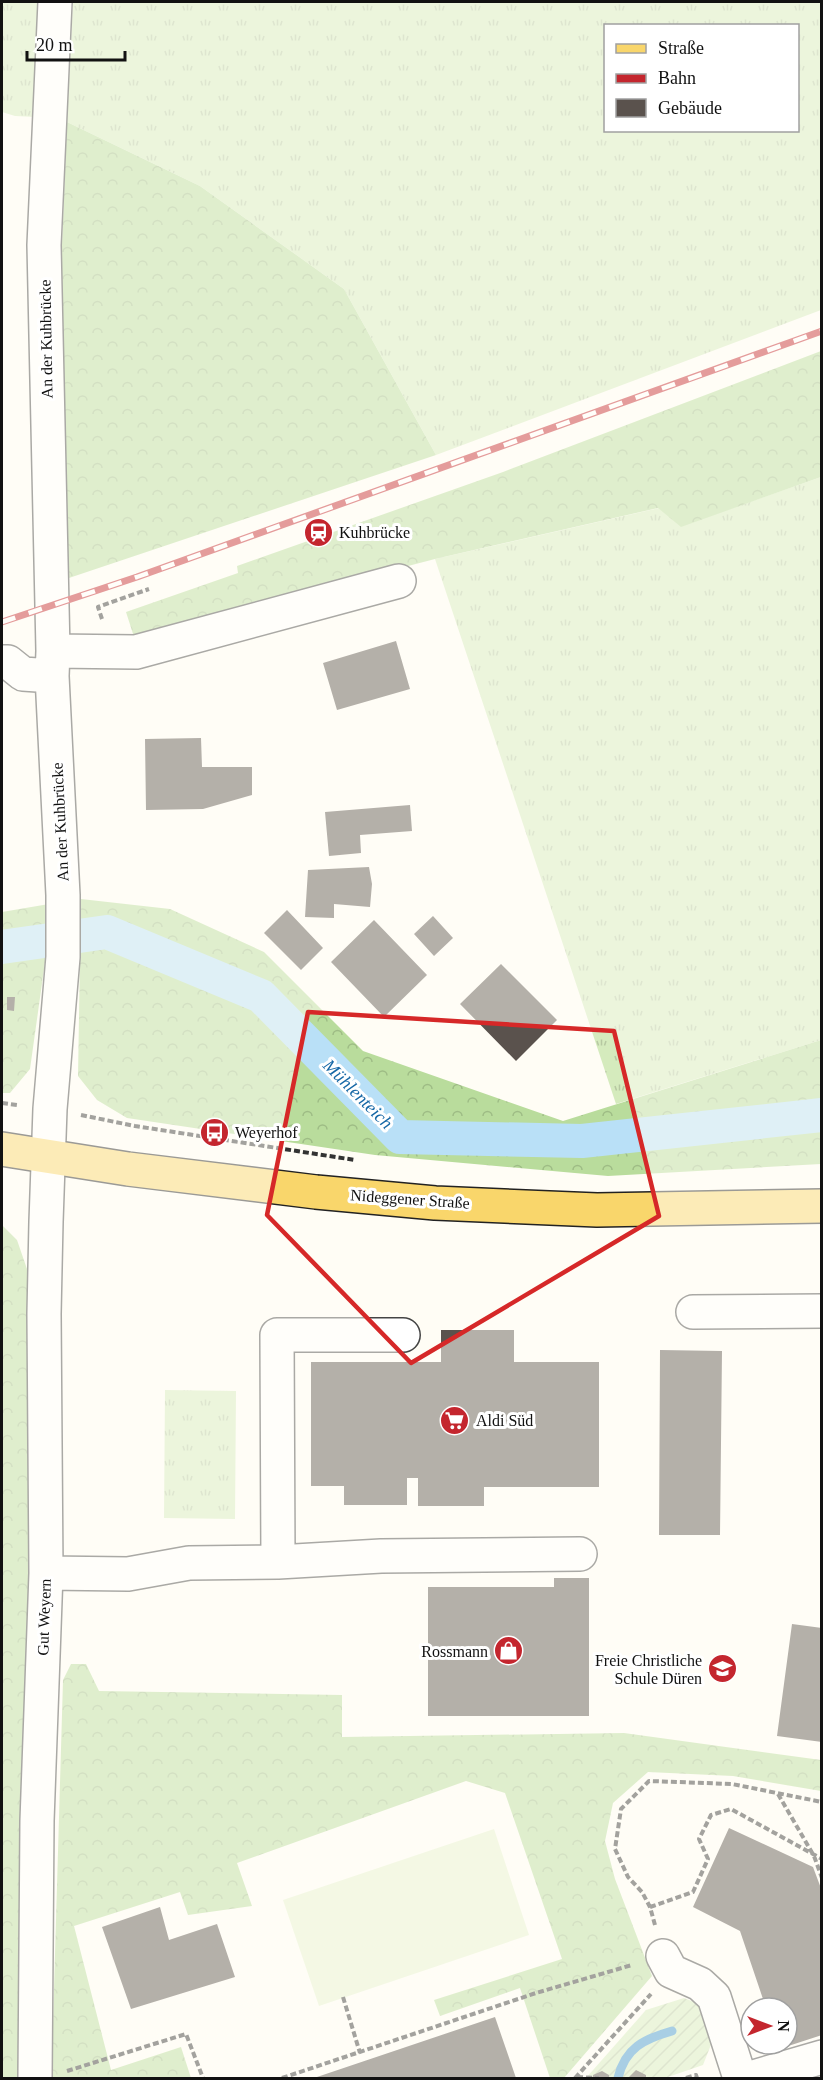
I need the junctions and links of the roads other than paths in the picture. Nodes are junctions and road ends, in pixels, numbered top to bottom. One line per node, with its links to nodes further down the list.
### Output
1 (54, 2): 3 (street, An der Kuhbrücke)
2 (399, 581): 3 (street)
3 (61, 660): 4 (street); 6 (street, An der Kuhbrücke)
4 (2, 662)
5 (2, 1149): 6 (main road, Nideggener Straße)
6 (49, 1156): 7 (main road, Nideggener Straße); 13 (street, Gut Weyern)
7 (822, 1206)
8 (822, 1311): 9 (street)
9 (693, 1312)
10 (404, 1335): 12 (street)
11 (580, 1554): 12 (street)
12 (278, 1562): 13 (street)
13 (46, 1573): 16 (street, Gut Weyern)
14 (667, 1963): 17 (street)
15 (822, 2057): 18 (street)
16 (50, 2075)
17 (740, 2079)
18 (750, 2079)

